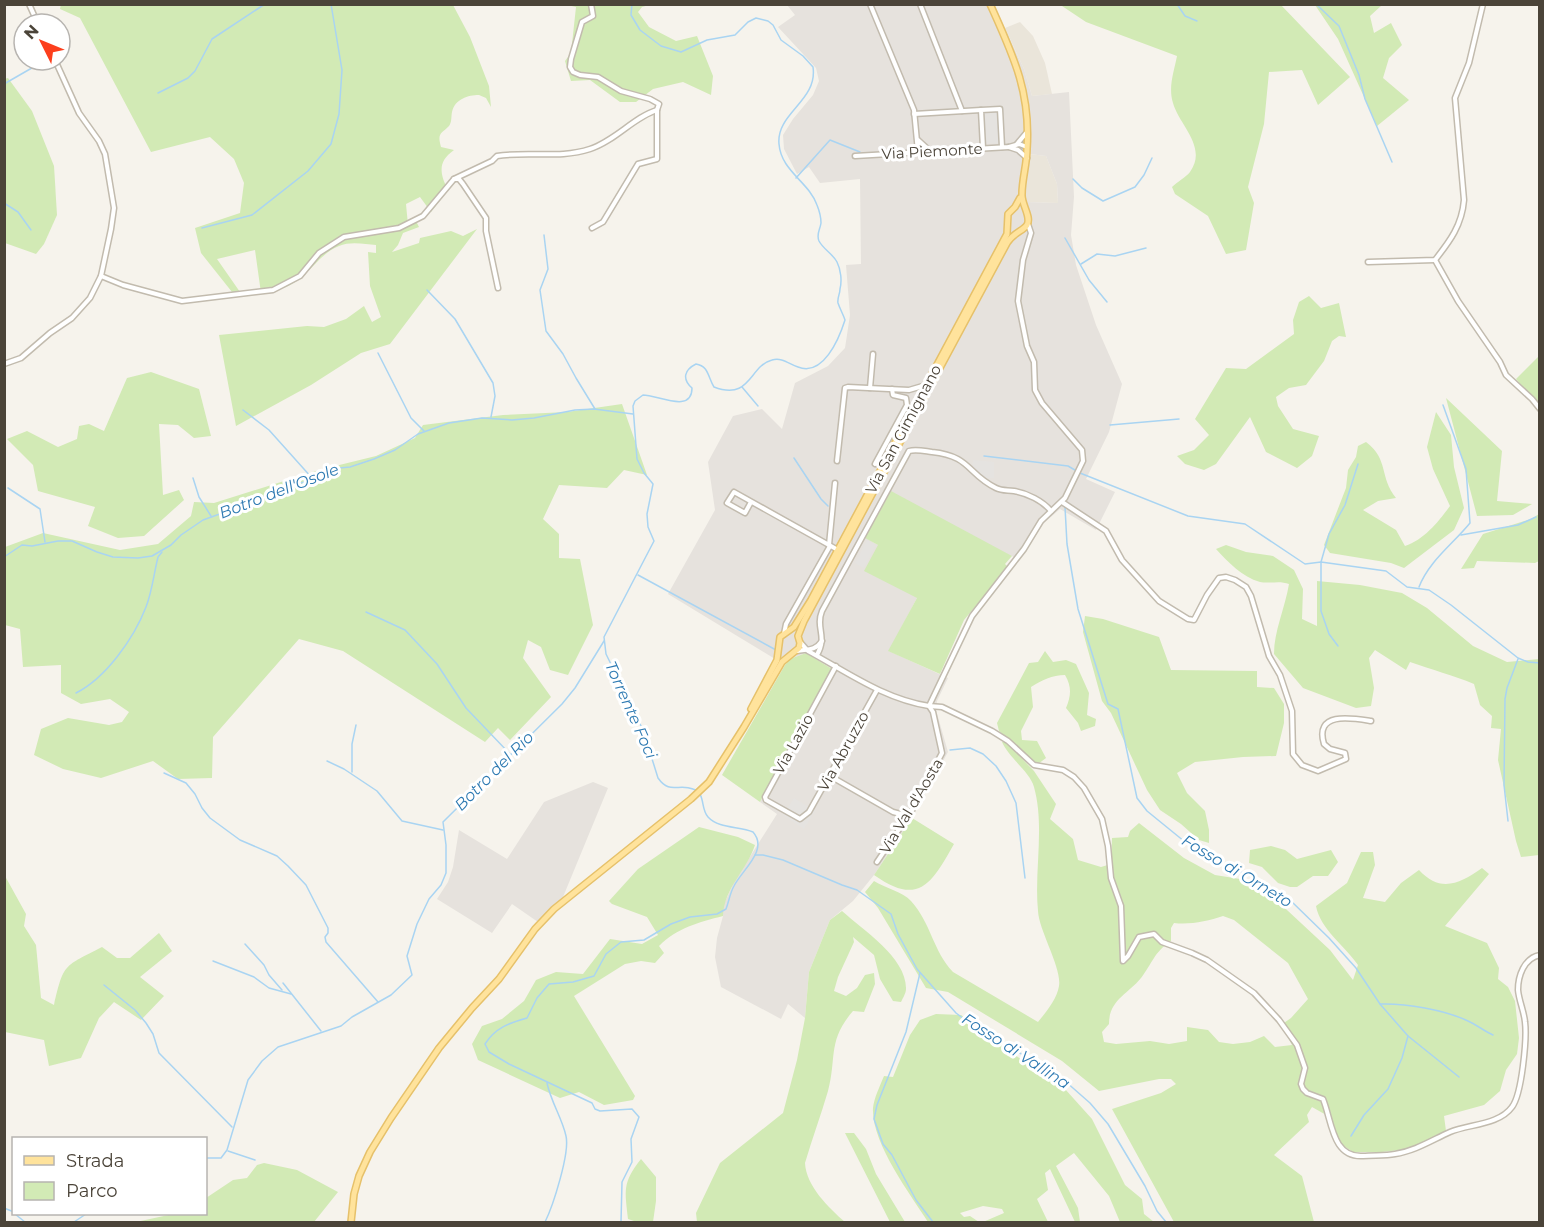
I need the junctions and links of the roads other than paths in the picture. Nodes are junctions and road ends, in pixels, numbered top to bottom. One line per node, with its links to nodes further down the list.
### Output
1 (591, 4): 7 (street)
2 (870, 4): 10 (street)
3 (920, 4): 9 (street)
4 (990, 4): 11 (main road)
5 (1483, 4): 30 (street)
6 (60, 72): 32 (street)
7 (657, 110): 23 (street); 29 (street)
8 (981, 110): 9 (street); 14 (street); 16 (street)
9 (962, 111): 10 (street)
10 (914, 114): 12 (street)
11 (1027, 132): 13 (street, Via Piemonte); 17 (main road)
12 (917, 137): 18 (street); 19 (street); 20 (street)
13 (1017, 144): 15 (street, Via Piemonte); 17 (street)
14 (1002, 147): 15 (street, Via Piemonte); 16 (street, Via Piemonte)
15 (1009, 147): 22 (street)
16 (983, 148): 18 (street, Via Piemonte)
17 (1028, 148): 22 (main road)
18 (930, 151): 20 (street, Via Piemonte)
19 (906, 152): 20 (street, Via Piemonte); 21 (street, Via Piemonte)
20 (918, 152)
21 (855, 156)
22 (1027, 158): 24 (main road)
23 (454, 179): 32 (street); 33 (street)
24 (1022, 193): 25 (main road); 26 (main road)
25 (1014, 209): 26 (main road); 27 (main road)
26 (1025, 212): 28 (main road)
27 (1008, 223): 28 (main road); 36 (main road, Via San Gimignano)
28 (1023, 227): 46 (street); 51 (main road, Via San Gimignano)
29 (592, 228)
30 (1435, 260): 31 (street); 41 (street)
31 (1368, 262)
32 (101, 276): 35 (street)
33 (498, 288)
34 (873, 354): 37 (street)
35 (4, 364)
36 (926, 385): 39 (street); 40 (main road, Via San Gimignano)
37 (870, 388): 38 (street); 42 (street)
38 (892, 389): 39 (street); 43 (street)
39 (909, 390): 40 (street)
40 (918, 401): 49 (main road, Via San Gimignano)
41 (1539, 409)
42 (837, 461)
43 (875, 464)
44 (835, 483): 48 (street)
45 (751, 502): 45 (street); 48 (street)
46 (1062, 502): 47 (street); 61 (street)
47 (1051, 511): 53 (street); 60 (street)
48 (830, 546): 49 (street); 50 (street)
49 (838, 550): 50 (main road, Via San Gimignano)
50 (787, 633): 51 (main road); 52 (main road, Via San Gimignano)
51 (799, 640): 54 (street); 55 (main road, Via San Gimignano)
52 (780, 647): 55 (main road); 62 (main road, Via San Gimignano)
53 (819, 648): 54 (street); 56 (street); 57 (street)
54 (808, 651): 55 (street); 56 (street)
55 (793, 652): 62 (main road, Via San Gimignano)
56 (816, 655): 57 (street)
57 (824, 659): 58 (street)
58 (836, 666): 59 (street); 64 (street, Via Lazio)
59 (877, 690): 60 (street); 63 (street, Via Abruzzo)
60 (929, 706): 65 (street, Via Val d'Aosta); 67 (street)
61 (1371, 721)
62 (727, 755): 68 (main road)
63 (830, 776): 64 (street, Via Abruzzo); 65 (street)
64 (809, 812)
65 (908, 816): 66 (street, Via Val d'Aosta)
66 (877, 862)
67 (1539, 955)
68 (351, 1222)

